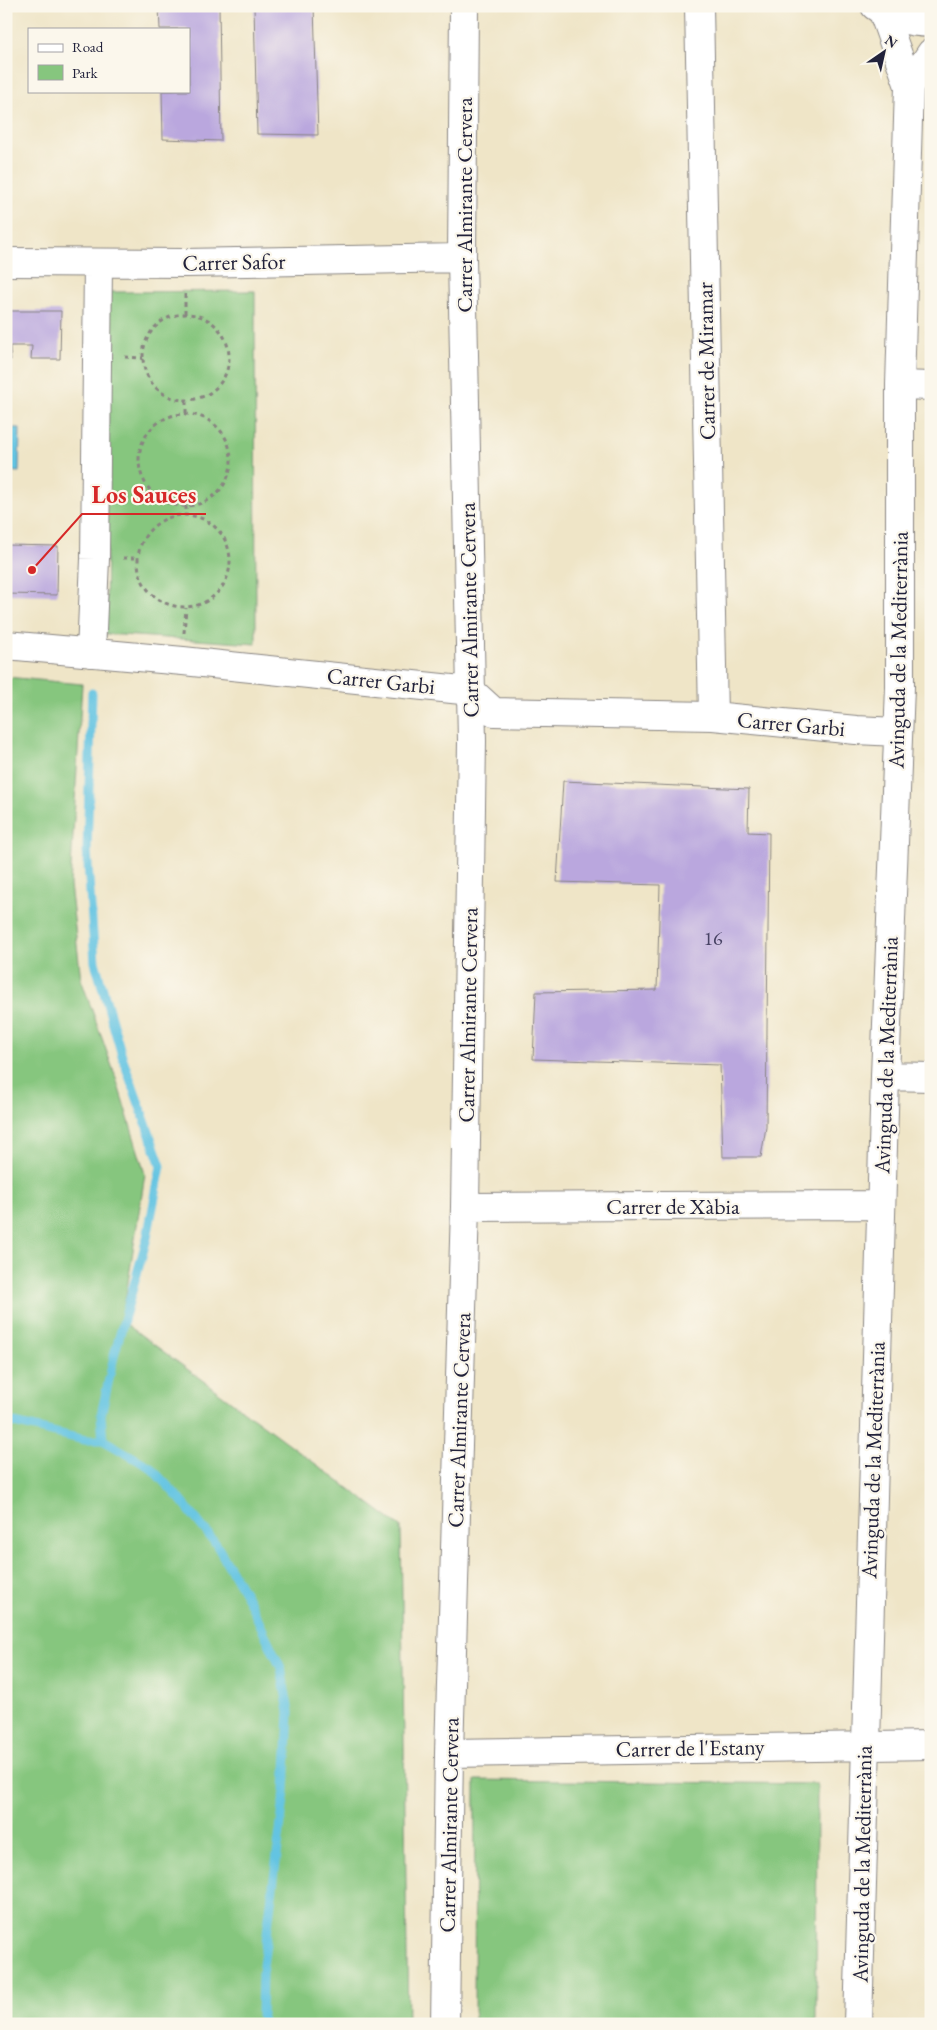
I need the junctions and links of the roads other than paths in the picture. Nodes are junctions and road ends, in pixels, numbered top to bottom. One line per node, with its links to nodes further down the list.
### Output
1 (464, 6): 7 (street, Carrer Almirante Cervera)
2 (699, 6): 15 (street, Carrer de Miramar)
3 (879, 9): 4 (street); 6 (street)
4 (931, 23)
5 (931, 53): 6 (street)
6 (909, 86): 10 (street, Avinguda de la Mediterrània)
7 (462, 258): 9 (street, Carrer Safor); 14 (street, Carrer Almirante Cervera)
8 (6, 262): 9 (street, Carrer Safor)
9 (98, 263): 13 (street)
10 (900, 385): 11 (street); 16 (street, Avinguda de la Mediterrània)
11 (931, 386)
12 (6, 645): 13 (street, Carrer Garbi)
13 (91, 653): 14 (street, Carrer Garbi)
14 (471, 691): 15 (street, Carrer Garbi); 20 (street, Carrer Almirante Cervera)
15 (713, 716): 16 (street, Carrer Garbi)
16 (898, 732): 17 (street, Avinguda de la Mediterrània)
17 (885, 1076): 18 (street); 19 (street, Avinguda de la Mediterrània)
18 (931, 1077)
19 (881, 1204): 20 (street, Carrer de Xàbia); 21 (street, Avinguda de la Mediterrània)
20 (465, 1208): 23 (street, Carrer Almirante Cervera)
21 (865, 1745): 22 (street, Carrer de l'Estany); 23 (street, Carrer de l'Estany); 25 (street, Avinguda de la Mediterrània)
22 (931, 1745)
23 (449, 1753): 24 (street, Carrer Almirante Cervera)
24 (446, 2024)
25 (858, 2024)

